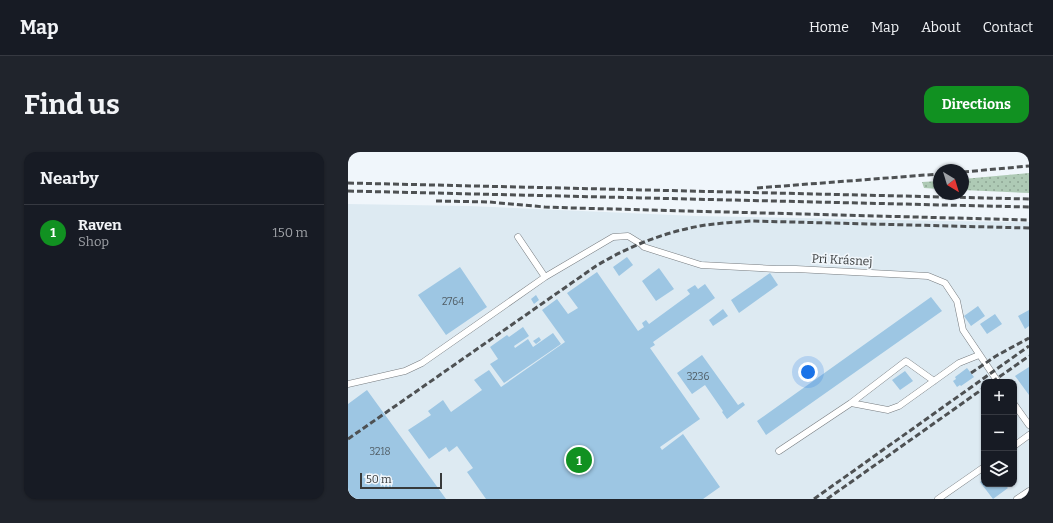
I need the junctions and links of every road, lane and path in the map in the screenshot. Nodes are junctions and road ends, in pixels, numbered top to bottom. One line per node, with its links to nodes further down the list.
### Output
1 (518, 237): 2 (lane)
2 (545, 277): 3 (lane, Pri Krásnej); 6 (lane)
3 (979, 355): 4 (lane, Pri Krásnej); 5 (lane)
4 (996, 379)
5 (934, 381): 7 (lane); 7 (lane)
6 (348, 384)
7 (851, 403): 12 (lane)
8 (1017, 408): 9 (lane)
9 (1029, 425)
10 (1029, 435): 11 (lane)
11 (1017, 444)
12 (779, 451)
13 (981, 469): 15 (lane)
14 (1029, 491): 16 (lane)
15 (938, 499)
16 (1017, 499)

